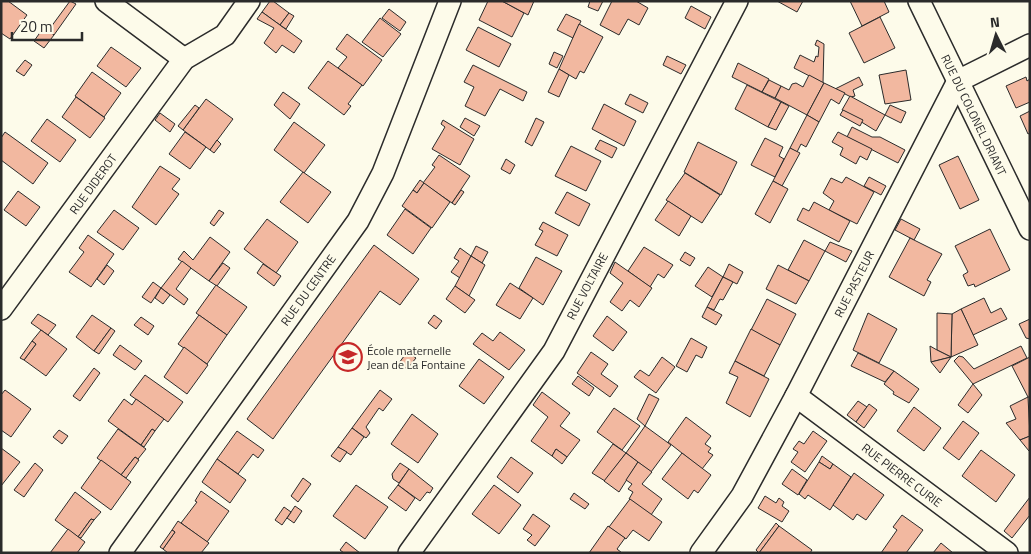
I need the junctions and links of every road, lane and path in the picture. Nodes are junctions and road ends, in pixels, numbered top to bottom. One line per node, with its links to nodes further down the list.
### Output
1 (106, 1): 7 (street)
2 (249, 1): 7 (street)
3 (450, 1): 12 (street, RUE DU CENTRE)
4 (737, 1): 13 (street, RUE VOLTAIRE)
5 (918, 1): 8 (street, RUE DU COLONEL DRIANT)
6 (1030, 45): 8 (street)
7 (184, 59): 10 (street, RUE DIDEROT)
8 (958, 81): 9 (street, RUE DU COLONEL DRIANT); 11 (street, RUE PASTEUR)
9 (1030, 229)
10 (1, 309)
11 (796, 396): 14 (street, RUE PASTEUR); 15 (street, RUE PIERRE CURIE)
12 (120, 553)
13 (409, 553)
14 (701, 553)
15 (1007, 553)

